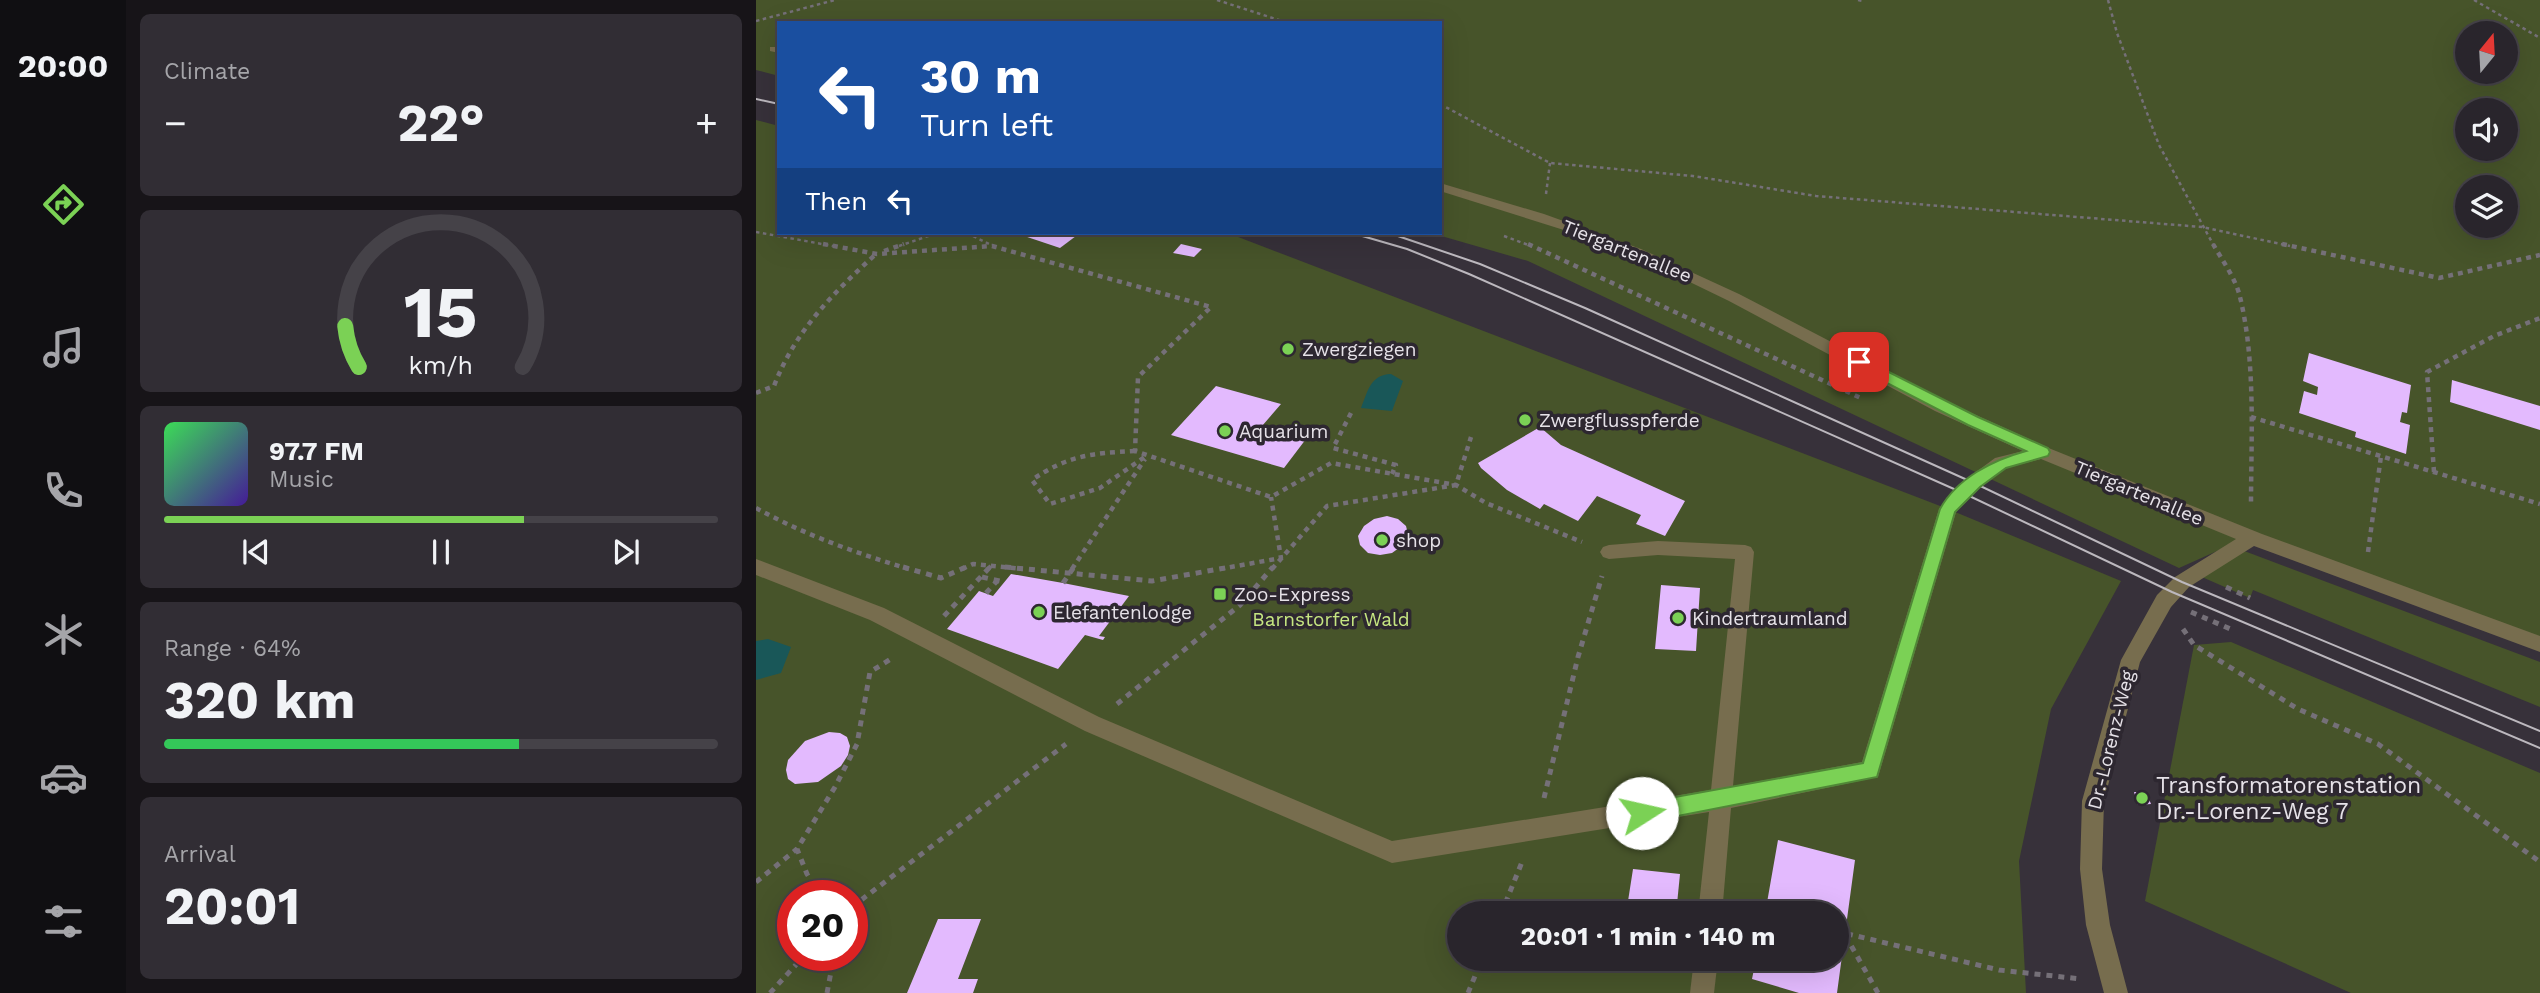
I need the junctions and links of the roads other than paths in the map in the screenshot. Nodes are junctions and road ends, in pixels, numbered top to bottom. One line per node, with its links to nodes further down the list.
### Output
1 (1442, 188): 2 (street, Tiergartenallee)
2 (2043, 452): 3 (street, Tiergartenallee); 7 (street)
3 (2251, 539): 6 (street, Tiergartenallee); 10 (street, Dr.-Lorenz-Weg)
4 (1609, 552): 7 (street)
5 (756, 567): 7 (street)
6 (2540, 644)
7 (1722, 799): 8 (street)
8 (1711, 901)
9 (1705, 971): 11 (street)
10 (2115, 988)
11 (1702, 993)

